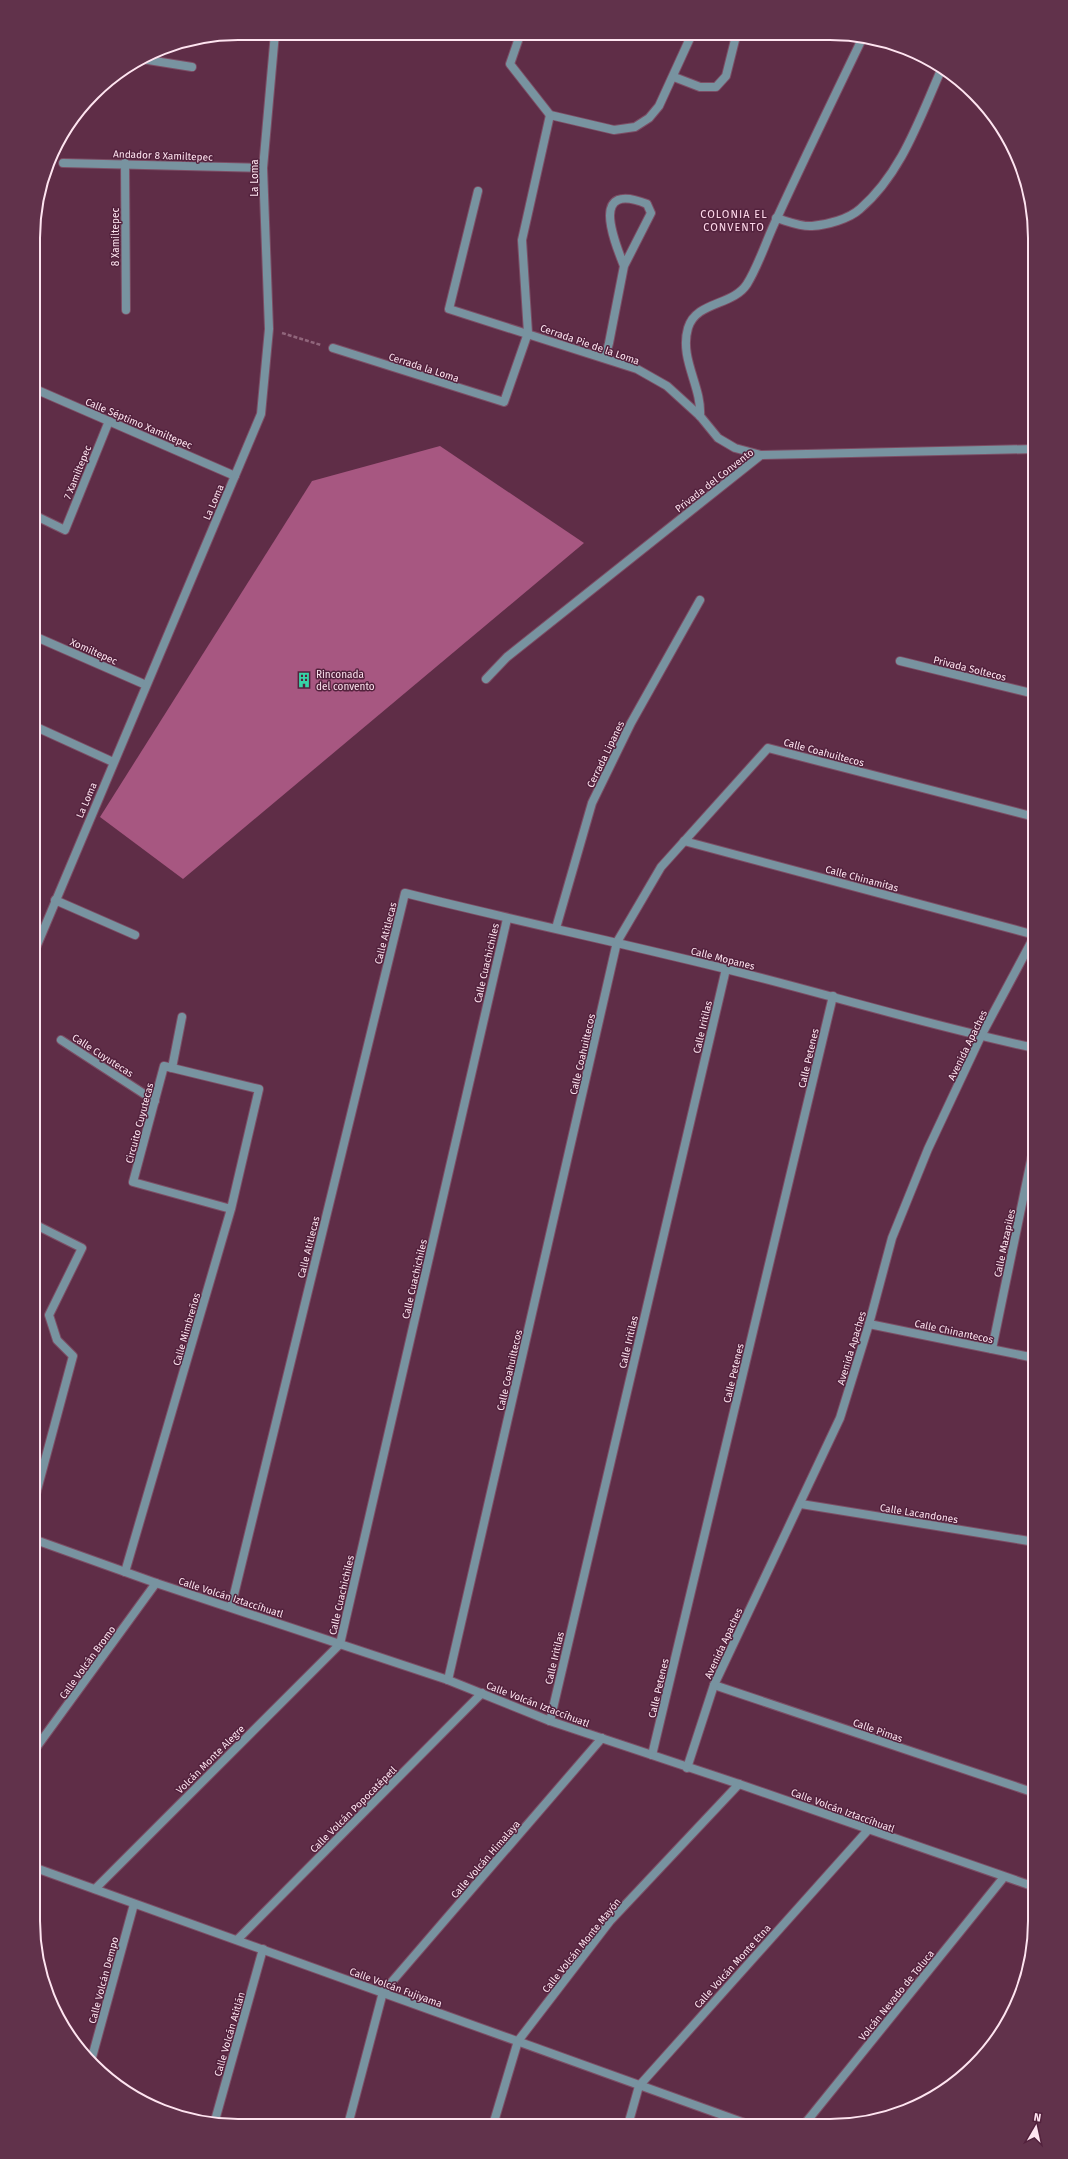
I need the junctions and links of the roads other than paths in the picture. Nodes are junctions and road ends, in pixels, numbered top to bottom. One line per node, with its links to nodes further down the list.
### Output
1 (274, 40): 13 (street, La Loma)
2 (518, 40): 10 (street)
3 (689, 40): 9 (street)
4 (735, 40): 9 (street)
5 (860, 43): 15 (street)
6 (150, 60): 7 (street)
7 (192, 67)
8 (940, 73): 15 (street)
9 (674, 77): 10 (street)
10 (550, 115): 18 (street)
11 (63, 163): 12 (street, Andador 8 Xamiltepec)
12 (125, 163): 13 (street, Andador 8 Xamiltepec); 17 (street, 8 Xamiltepec)
13 (263, 168): 26 (street, La Loma)
14 (478, 191): 18 (street, Cerrada Pie de la Loma)
15 (776, 218): 22 (street)
16 (624, 266): 16 (street); 20 (street)
17 (126, 310)
18 (528, 334): 19 (street, Cerrada la Loma); 20 (street, Cerrada Pie de la Loma)
19 (333, 348)
20 (605, 358): 22 (street, Cerrada Pie de la Loma)
21 (40, 392): 23 (street, Calle Séptimo Xamiltepec)
22 (700, 416): 25 (street, Cerrada Pie de la Loma)
23 (109, 421): 26 (street, Calle Séptimo Xamiltepec); 27 (street, 7 Xamiltepec)
24 (1028, 450): 25 (street, Privada del Convento)
25 (760, 455): 31 (street, Privada del Convento)
26 (235, 476): 32 (street, La Loma)
27 (40, 518)
28 (700, 600): 41 (street, Cerrada Lipanes)
29 (40, 639): 32 (street, Xomiltepec)
30 (900, 661): 33 (street, Privada Soltecos)
31 (486, 679)
32 (146, 685): 35 (street, La Loma)
33 (1028, 692)
34 (40, 729): 35 (street)
35 (113, 762): 39 (street, La Loma)
36 (1028, 816): 37 (street, Calle Coahuiltecos)
37 (684, 841): 42 (street, Calle Chinamitas); 45 (street, Calle Coahuiltecos)
38 (405, 893): 40 (street, Calle Mopanes); 67 (street, Calle Atitlecas)
39 (55, 900): 43 (street); 44 (street, La Loma)
40 (507, 919): 41 (street, Calle Mopanes); 68 (street, Calle Cuachichiles)
41 (556, 928): 45 (street, Calle Mopanes)
42 (1028, 933)
43 (135, 935)
44 (40, 936)
45 (618, 942): 47 (street, Calle Mopanes); 69 (street, Calle Coahuiltecos)
46 (1028, 948): 50 (street, Avenida Apaches)
47 (726, 969): 48 (street, Calle Mopanes); 72 (street, Calle Iritilas)
48 (833, 996): 50 (street, Calle Mopanes); 75 (street, Calle Petenes)
49 (182, 1017): 53 (street)
50 (980, 1036): 52 (street, Calle Mopanes); 58 (street, Avenida Apaches)
51 (61, 1040): 54 (street, Calle Cuyutecas)
52 (1028, 1046)
53 (172, 1068): 54 (street, Circuito Cuyutecas); 56 (street, Calle Mimbreños)
54 (155, 1101): 56 (street, Circuito Cuyutecas)
55 (1028, 1175): 59 (street, Calle Mazapiles)
56 (231, 1209): 65 (street, Calle Mimbreños)
57 (40, 1227): 61 (street)
58 (869, 1324): 59 (street, Calle Chinantecos); 62 (street, Avenida Apaches)
59 (992, 1349): 60 (street, Calle Chinantecos)
60 (1028, 1357)
61 (40, 1480)
62 (801, 1504): 63 (street, Calle Lacandones); 70 (street, Avenida Apaches)
63 (1028, 1541)
64 (40, 1542): 65 (street, Calle Volcán Iztaccíhuatl)
65 (125, 1572): 66 (street, Calle Volcán Iztaccíhuatl)
66 (156, 1583): 67 (street, Calle Volcán Iztaccíhuatl); 74 (street, Calle Volcán Bromo)
67 (231, 1607): 68 (street, Calle Volcán Iztaccíhuatl)
68 (340, 1644): 69 (street, Calle Volcán Iztaccíhuatl); 83 (street, Volcán Monte Alegre)
69 (448, 1680): 71 (street, Calle Volcán Iztaccíhuatl)
70 (714, 1685): 76 (street, Avenida Apaches); 78 (street, Calle Pimas)
71 (482, 1693): 72 (street, Calle Volcán Iztaccíhuatl); 85 (street, Calle Volcán Popocatépetl)
72 (550, 1721): 73 (street, Calle Volcán Iztaccíhuatl)
73 (602, 1738): 75 (street, Calle Volcán Iztaccíhuatl); 87 (street, Calle Volcán Himalaya)
74 (40, 1742)
75 (652, 1756): 76 (street, Calle Volcán Iztaccíhuatl)
76 (687, 1768): 77 (street, Calle Volcán Iztaccíhuatl)
77 (739, 1784): 79 (street, Calle Volcán Iztaccíhuatl); 88 (street, Calle Volcán Monte Mayón)
78 (1028, 1791)
79 (868, 1830): 81 (street, Calle Volcán Iztaccíhuatl); 90 (street, Calle Volcán Monte Etna)
80 (40, 1870): 83 (street, Calle Volcán Fujiyama)
81 (1004, 1877): 82 (street, Calle Volcán Iztaccíhuatl); 96 (street, Volcán Nevado de Toluca)
82 (1028, 1886)
83 (94, 1889): 84 (street, Calle Volcán Fujiyama)
84 (134, 1904): 85 (street, Calle Volcán Fujiyama); 89 (street, Calle Volcán Dempo)
85 (238, 1939): 86 (street, Calle Volcán Fujiyama)
86 (263, 1949): 87 (street, Calle Volcán Fujiyama); 91 (street, Calle Volcán Atitlán)
87 (383, 1992): 88 (street, Calle Volcán Fujiyama); 92 (street)
88 (518, 2041): 90 (street, Calle Volcán Fujiyama); 93 (street, Calle Volcán Monte Mayón)
89 (93, 2056)
90 (639, 2086): 94 (street, Calle Volcán Monte Etna); 95 (street, Calle Volcán Fujiyama)
91 (216, 2118)
92 (350, 2119)
93 (495, 2119)
94 (630, 2119)
95 (733, 2119)
96 (809, 2119)

